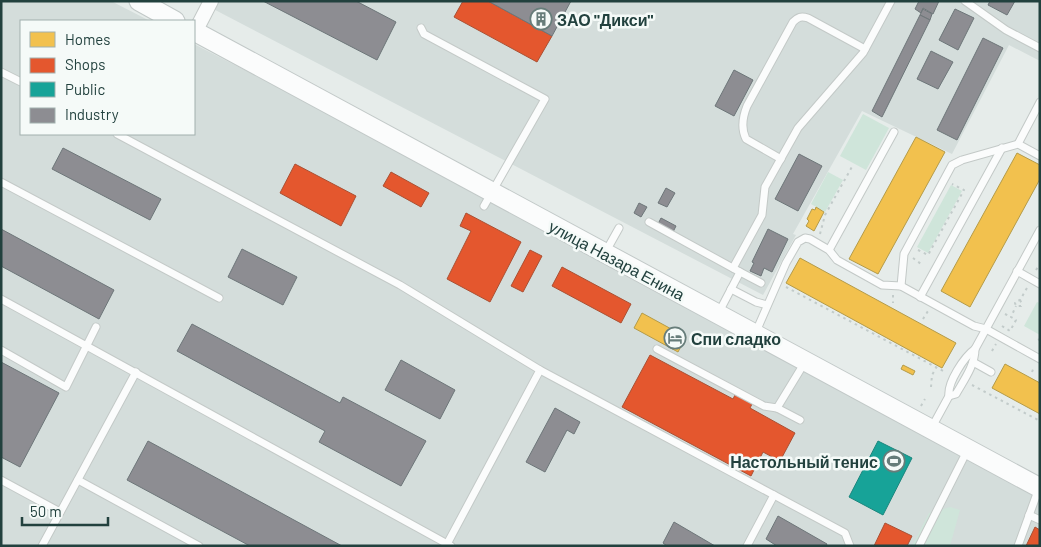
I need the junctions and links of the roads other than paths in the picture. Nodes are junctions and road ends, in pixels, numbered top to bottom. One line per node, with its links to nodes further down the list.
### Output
1 (138, 1): 5 (main road)
2 (211, 1): 7 (street)
3 (891, 1): 10 (lane)
4 (965, 1): 9 (lane)
5 (174, 20)
6 (422, 28): 21 (lane)
7 (195, 30)
8 (195, 33): 21 (main road, улица Назара Енина)
9 (1040, 48)
10 (865, 49): 19 (lane); 19 (lane)
11 (1, 72): 12 (lane)
12 (20, 82)
13 (1040, 102): 16 (lane)
14 (894, 132): 25 (lane)
15 (119, 135): 49 (lane)
16 (1018, 144): 17 (lane); 18 (lane)
17 (1002, 148): 32 (lane); 34 (lane)
18 (1040, 156)
19 (781, 159): 27 (lane)
20 (1, 182): 35 (lane)
21 (488, 199): 26 (main road, улица Назара Енина)
22 (649, 222): 27 (lane)
23 (619, 228): 26 (lane)
24 (1040, 230): 29 (lane)
25 (830, 250): 32 (lane); 37 (lane)
26 (605, 254): 38 (main road, улица Назара Енина)
27 (733, 268): 28 (lane)
28 (740, 272): 30 (lane); 33 (lane)
29 (1017, 272): 31 (lane); 40 (lane)
30 (760, 283)
31 (1040, 284)
32 (901, 286): 34 (lane)
33 (731, 289): 37 (lane); 38 (lane)
34 (920, 297): 40 (lane)
35 (219, 298)
36 (1, 299): 42 (lane)
37 (767, 305): 41 (lane)
38 (717, 314): 41 (main road, улица Назара Енина)
39 (96, 327): 42 (lane)
40 (986, 330): 44 (lane); 46 (lane)
41 (754, 334): 47 (main road, улица Назара Енина)
42 (87, 345): 45 (lane); 50 (lane)
43 (657, 349): 53 (lane)
44 (974, 349): 48 (lane); 52 (lane)
45 (1, 350)
46 (1038, 361)
47 (805, 362): 53 (lane); 55 (main road, улица Назара Енина)
48 (973, 362): 51 (lane); 52 (lane)
49 (540, 370): 60 (lane); 64 (lane)
50 (136, 372): 58 (lane); 64 (lane)
51 (991, 372)
52 (949, 396): 55 (lane)
53 (777, 408): 54 (lane)
54 (800, 420)
55 (931, 429): 56 (main road, улица Назара Енина)
56 (968, 449): 59 (main road, улица Назара Енина); 69 (lane)
57 (1, 480): 61 (lane)
58 (78, 480): 61 (lane); 66 (lane)
59 (1039, 488): 62 (lane)
60 (774, 496): 67 (lane); 68 (lane)
61 (60, 512): 65 (lane)
62 (1029, 515): 63 (lane); 70 (lane)
63 (1040, 520)
64 (448, 545)
65 (42, 546)
66 (199, 546)
67 (747, 546)
68 (850, 546)
69 (919, 546)
70 (1018, 546)

